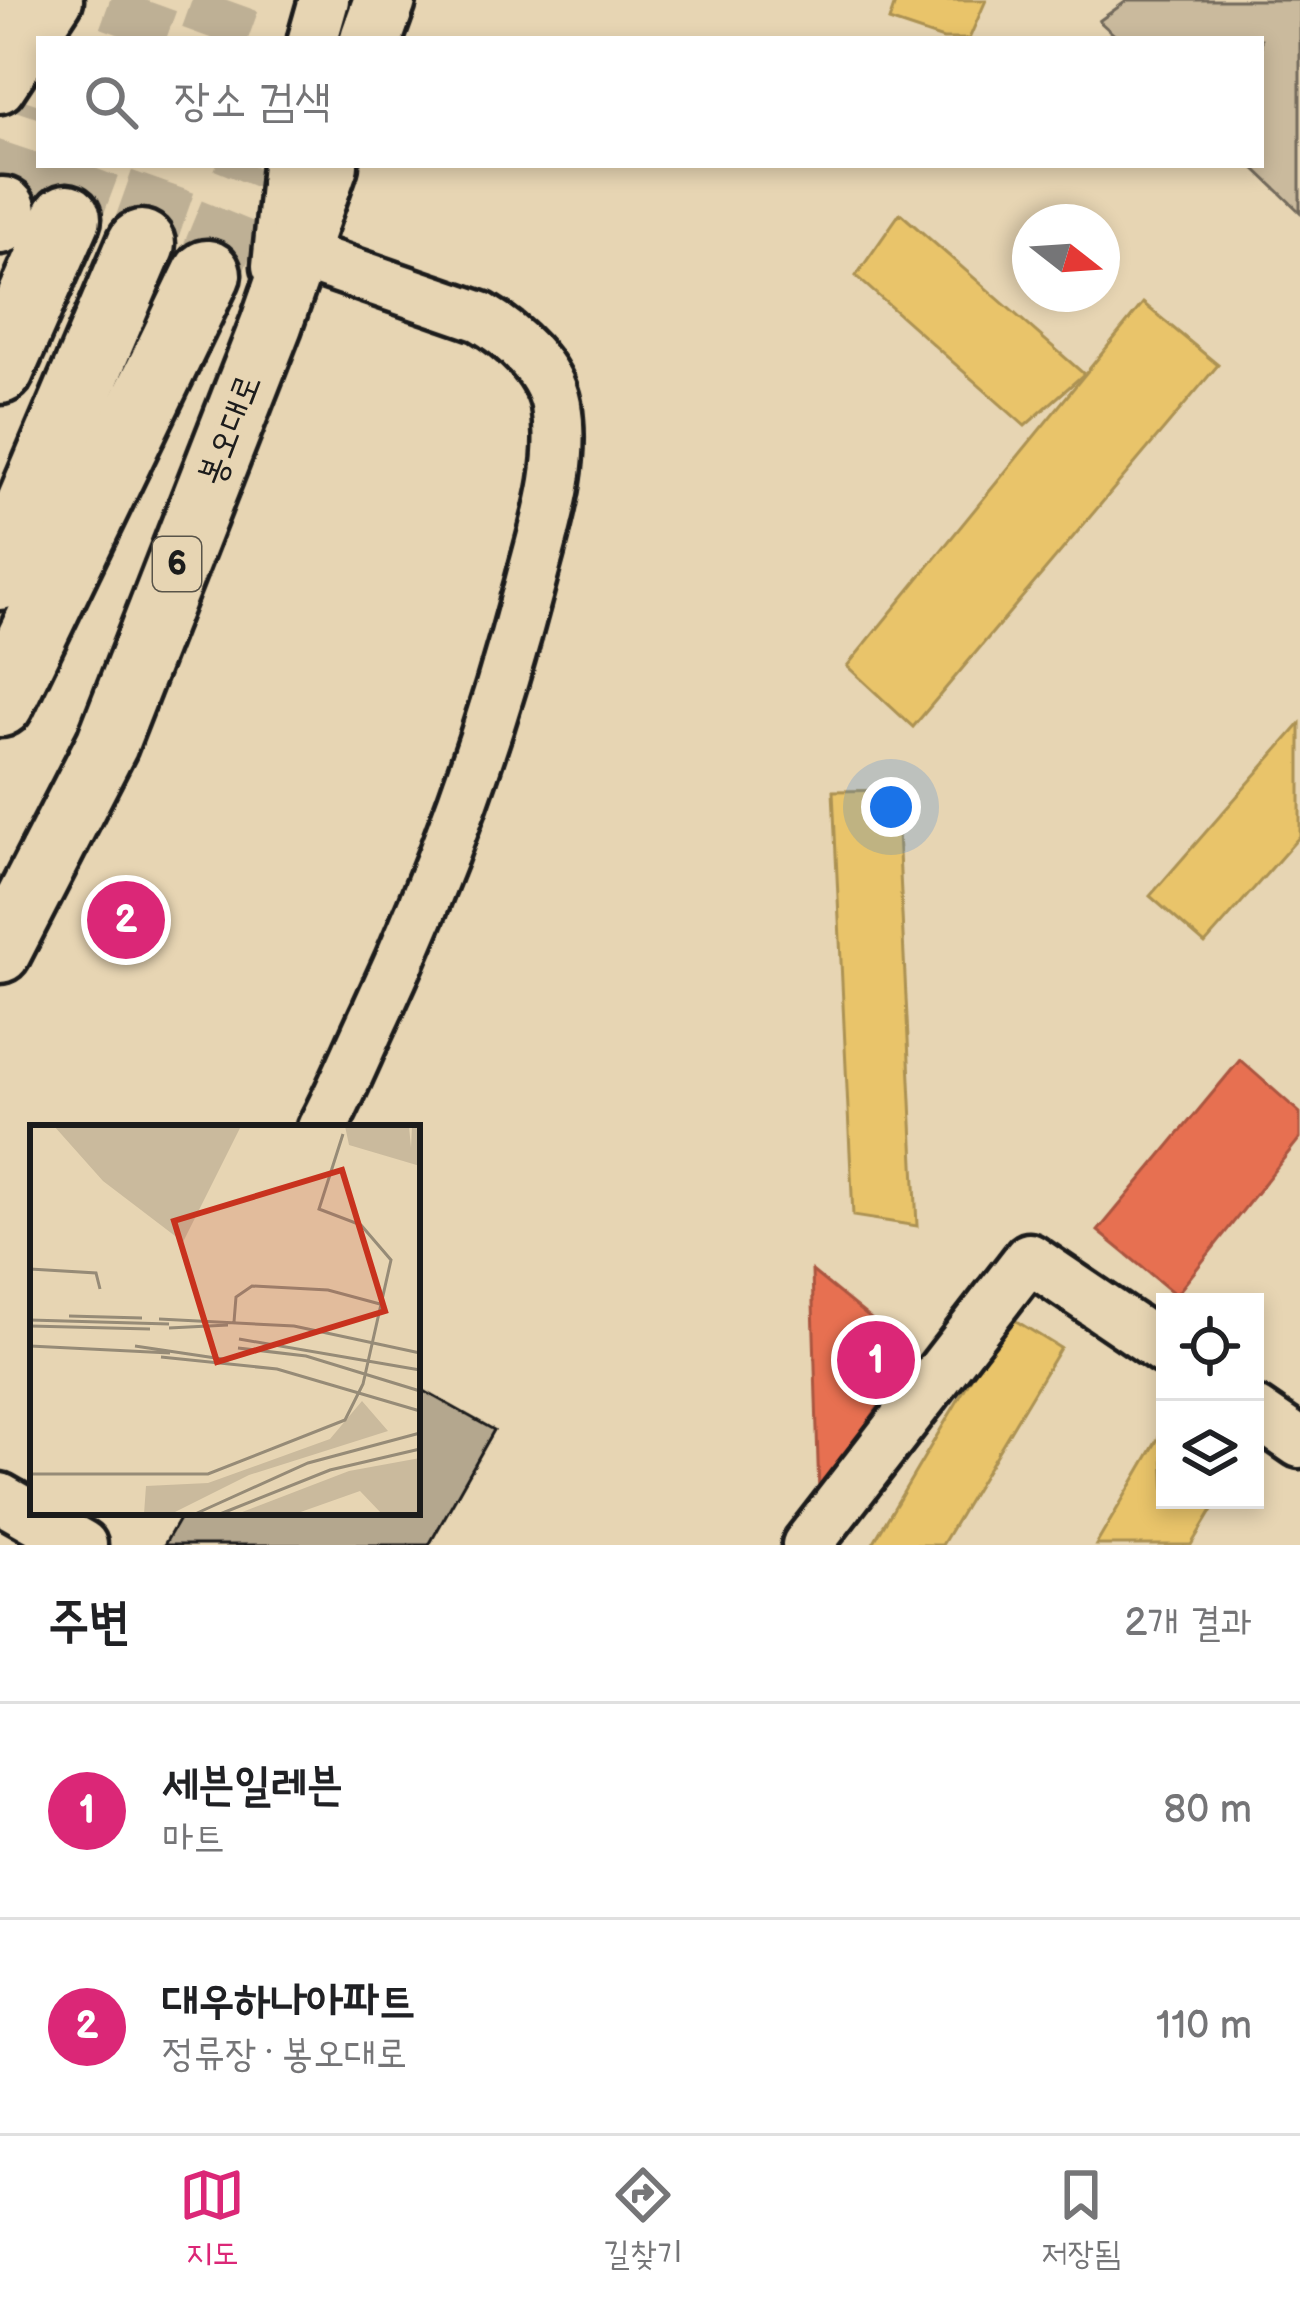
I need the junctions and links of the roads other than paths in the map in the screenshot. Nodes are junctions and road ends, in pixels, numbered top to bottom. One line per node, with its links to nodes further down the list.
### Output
1 (10, 0): 5 (main road)
2 (58, 0): 8 (lane)
3 (324, 0): 6 (lane)
4 (385, 0): 7 (main road)
5 (0, 22)
6 (314, 36)
7 (372, 36)
8 (0, 88)
9 (286, 168): 15 (lane)
10 (326, 168): 13 (main road, 봉오대로 / 6)
11 (68, 218): 16 (highway)
12 (141, 244): 17 (highway)
13 (296, 253): 15 (main road, 봉오대로 / 6); 20 (lane)
14 (207, 274): 18 (highway)
15 (271, 325): 19 (main road, 봉오대로 / 6)
16 (0, 370)
17 (0, 576)
18 (0, 703)
19 (0, 952)
20 (323, 1125)
21 (1156, 1344): 28 (lane)
22 (1264, 1418): 23 (lane)
23 (1300, 1443)
24 (0, 1498): 25 (lane)
25 (30, 1511)
26 (40, 1515): 27 (lane)
27 (77, 1531)
28 (808, 1545)

